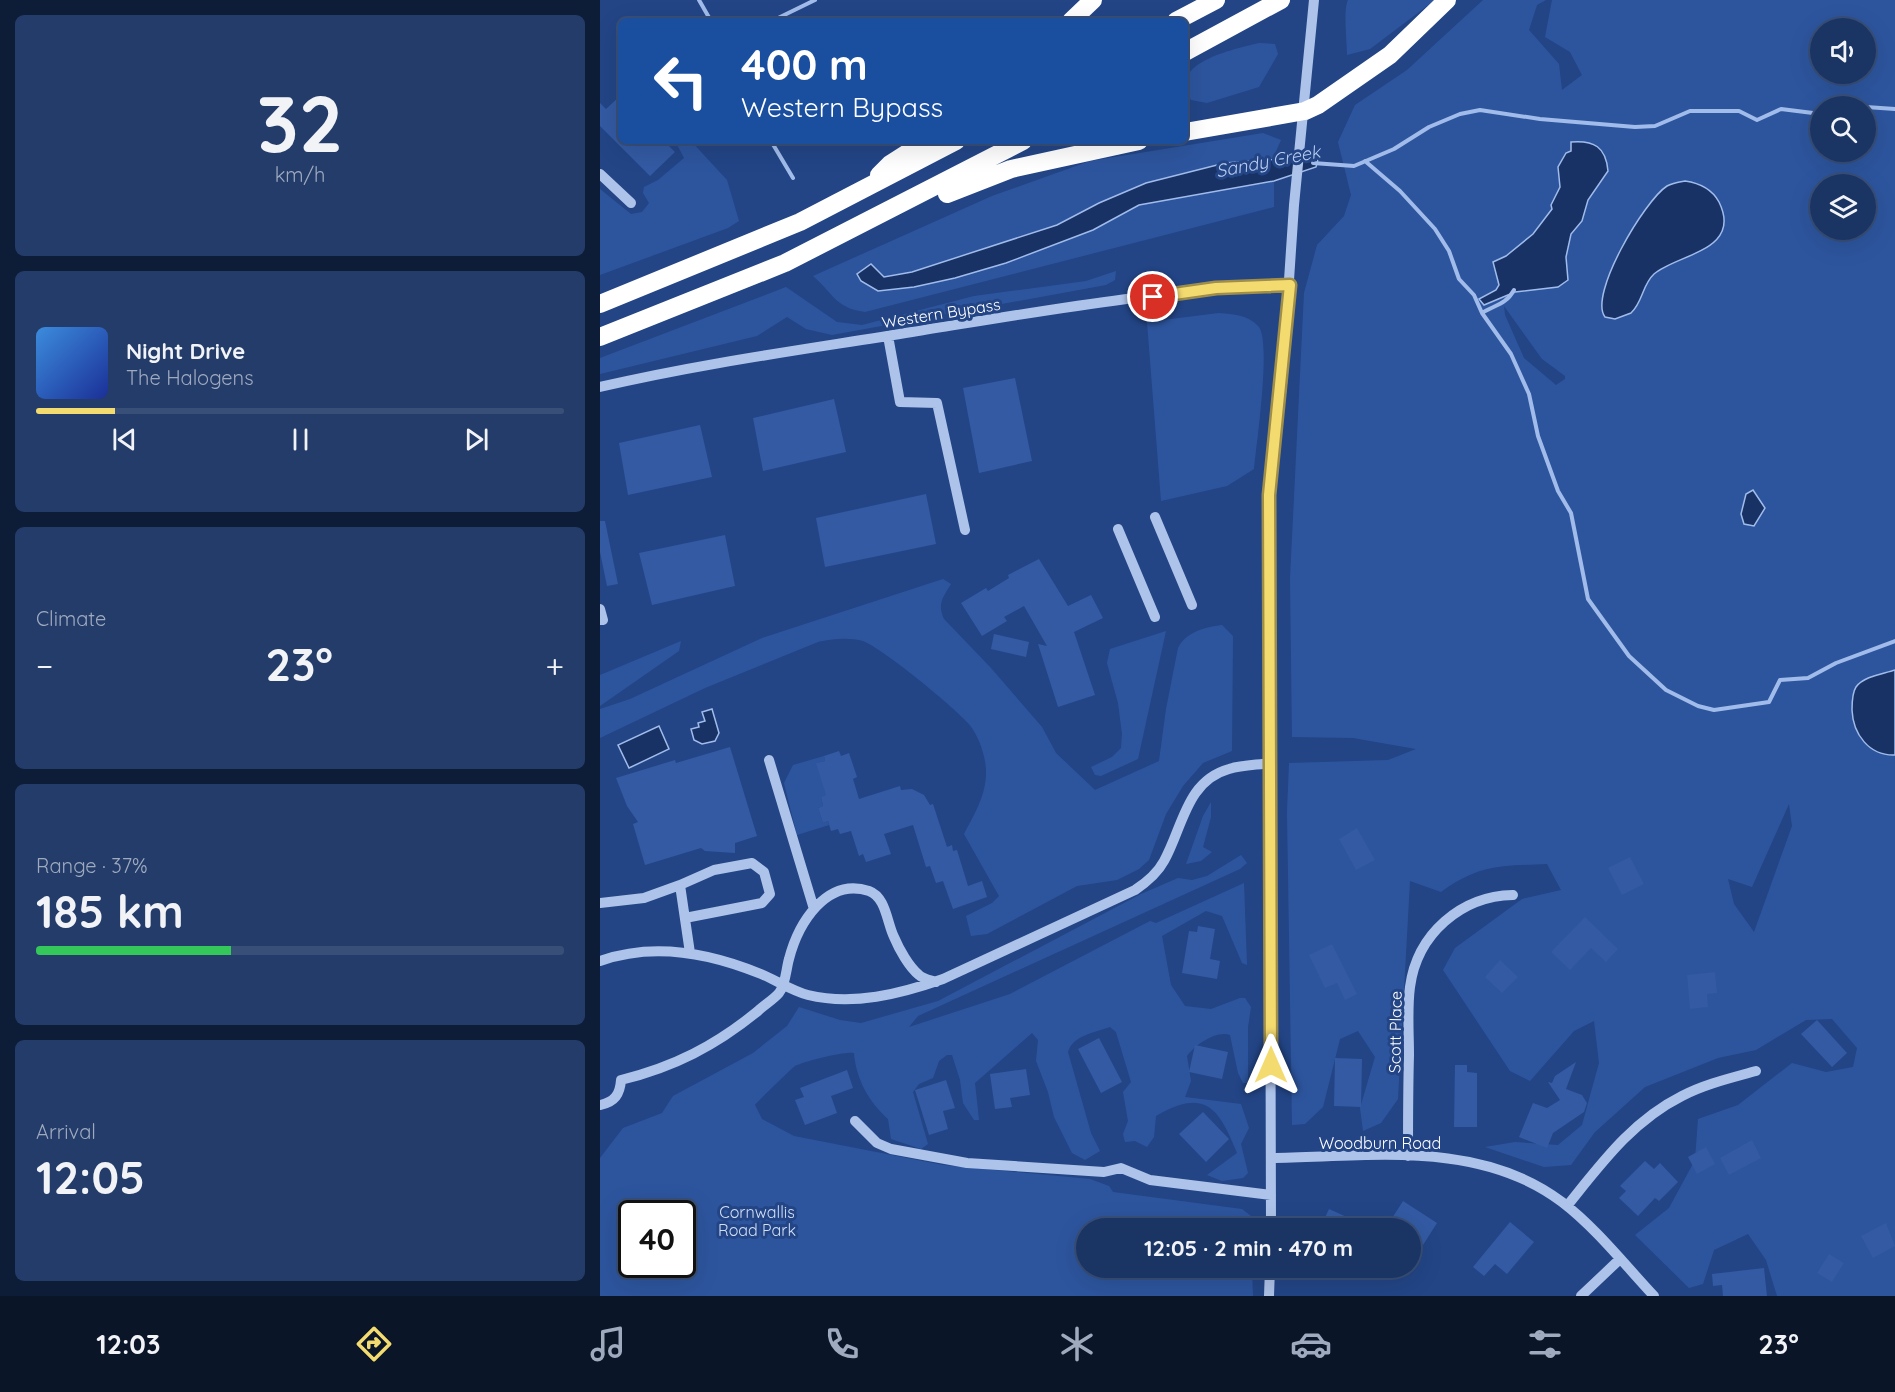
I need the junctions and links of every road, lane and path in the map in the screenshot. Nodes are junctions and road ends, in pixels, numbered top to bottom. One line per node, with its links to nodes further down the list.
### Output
1 (1093, 0): 6 (highway)
2 (1216, 0): 7 (highway)
3 (1314, 0): 9 (street)
4 (1447, 0): 9 (highway)
5 (1277, 2): 8 (highway)
6 (1074, 18)
7 (1182, 18)
8 (1188, 50)
9 (1305, 111): 10 (highway); 19 (street)
10 (1188, 131)
11 (921, 144): 16 (highway)
12 (951, 144): 16 (highway)
13 (1017, 144): 18 (highway)
14 (1125, 144): 18 (highway)
15 (600, 174): 17 (street)
16 (865, 191): 20 (highway)
17 (631, 203)
18 (843, 236): 22 (highway)
19 (1290, 285): 21 (street, Western Bypass); 32 (street)
20 (600, 304)
21 (888, 336): 23 (street, Western Bypass); 26 (street)
22 (600, 337)
23 (600, 387)
24 (1155, 517): 27 (street)
25 (1118, 529): 29 (street)
26 (965, 530)
27 (1192, 605)
28 (600, 609): 30 (street)
29 (1155, 617)
30 (600, 620)
31 (769, 760): 36 (street)
32 (1270, 764): 40 (street); 46 (street)
33 (680, 885): 35 (street); 37 (street); 37 (street)
34 (1513, 895): 45 (street, Scott Place)
35 (600, 903)
36 (814, 909): 40 (street); 41 (street)
37 (685, 918): 38 (street)
38 (690, 953): 39 (street); 41 (street)
39 (600, 961)
40 (936, 982): 41 (street)
41 (783, 984): 43 (street)
42 (1756, 1071): 48 (street)
43 (600, 1105)
44 (855, 1121): 47 (street)
45 (1408, 1156): 46 (street, Woodburn Road); 48 (street, Woodburn Road)
46 (1271, 1158): 47 (street)
47 (1271, 1195): 49 (street)
48 (1567, 1206): 50 (street, Woodburn Road)
49 (1270, 1218)
50 (1620, 1259): 53 (street); 54 (street, Woodburn Road)
51 (1270, 1278): 52 (street)
52 (1269, 1296)
53 (1581, 1296)
54 (1654, 1296)

